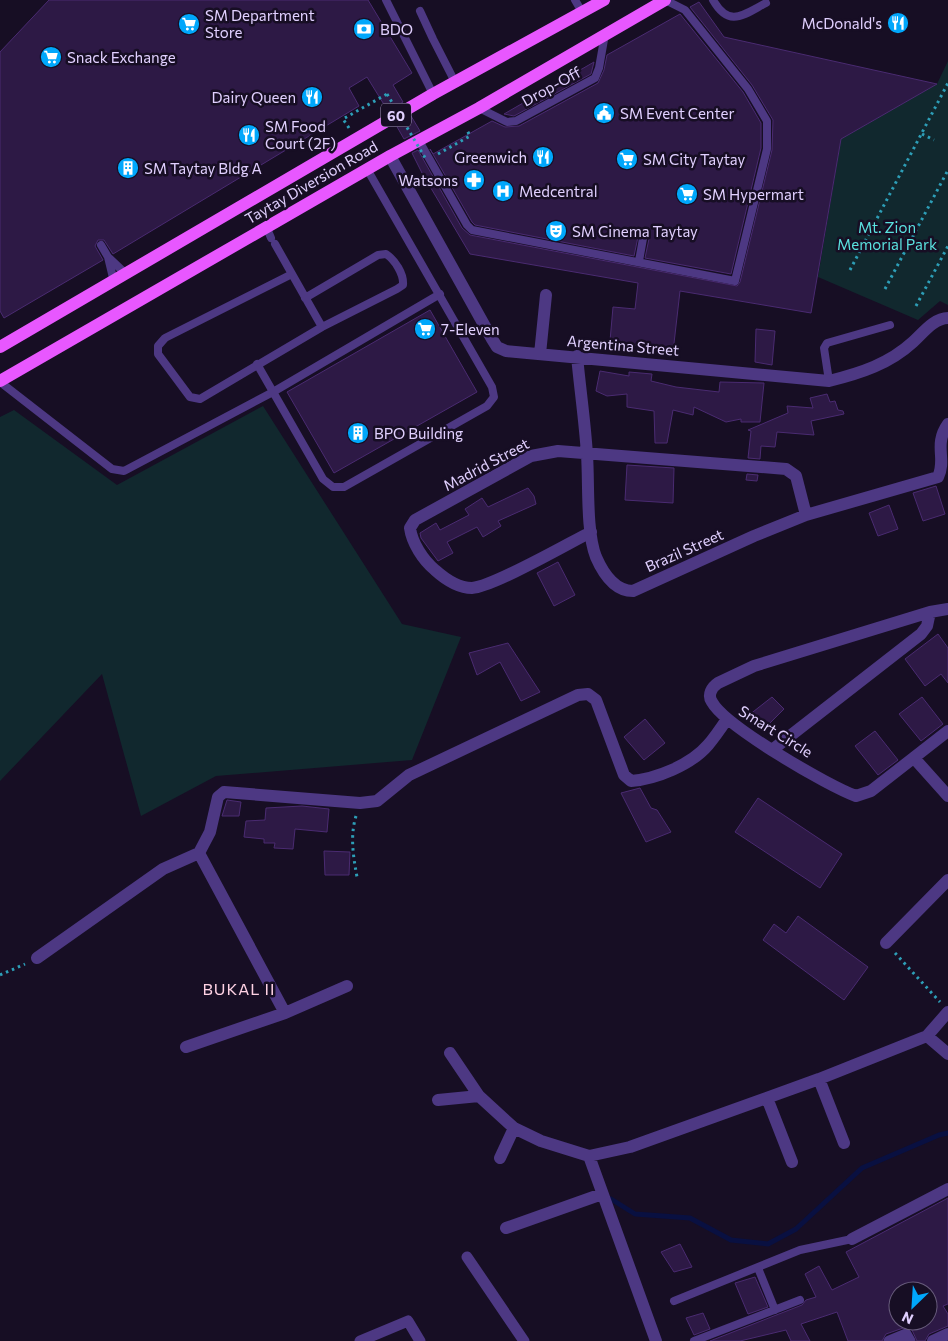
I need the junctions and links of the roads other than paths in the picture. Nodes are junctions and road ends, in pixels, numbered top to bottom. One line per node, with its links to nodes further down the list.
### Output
1 (386, 0): 11 (lane)
2 (575, 0): 8 (lane)
3 (604, 0): 8 (main road, Taytay Diversion Road / 60)
4 (665, 0): 9 (main road, Taytay Diversion Road / 60); 20 (lane)
5 (713, 0): 6 (lane)
6 (766, 3)
7 (420, 11): 10 (lane)
8 (582, 12): 10 (main road, Taytay Diversion Road / 60)
9 (606, 34): 12 (main road, Taytay Diversion Road / 60); 12 (lane, Drop-Off)
10 (455, 82): 11 (main road, Taytay Diversion Road / 60)
11 (433, 94): 21 (main road, Taytay Diversion Road / 60)
12 (479, 108): 13 (main road, Taytay Diversion Road / 60)
13 (418, 139): 14 (main road, Taytay Diversion Road / 60); 20 (lane)
14 (390, 156): 15 (main road, Taytay Diversion Road / 60); 31 (street, Argentina Street)
15 (367, 169): 17 (main road, Taytay Diversion Road / 60); 24 (lane)
16 (644, 233): 20 (lane)
17 (271, 236): 22 (lane); 34 (main road, Taytay Diversion Road / 60)
18 (101, 245): 19 (lane)
19 (108, 257): 21 (lane); 23 (lane)
20 (639, 261)
21 (126, 274): 23 (main road, Taytay Diversion Road / 60)
22 (290, 275): 26 (lane); 33 (lane)
23 (114, 282): 30 (main road, Taytay Diversion Road / 60)
24 (440, 294): 36 (lane); 36 (lane)
25 (546, 295): 31 (street)
26 (304, 298): 29 (lane); 29 (lane)
27 (948, 318): 35 (street, Argentina Street)
28 (890, 325): 35 (lane)
29 (322, 327): 33 (lane)
30 (0, 347)
31 (540, 354): 32 (street, Argentina Street)
32 (576, 356): 35 (street, Argentina Street); 38 (street, Brazil Street)
33 (257, 364): 36 (lane)
34 (0, 381): 36 (lane)
35 (829, 381)
36 (273, 392)
37 (948, 424): 39 (street, Brazil Street)
38 (587, 454): 39 (street, Madrid Street); 40 (street, Brazil Street); 40 (street, Madrid Street)
39 (806, 515): 40 (street, Brazil Street)
40 (591, 532)
41 (948, 609): 42 (street, Smart Circle)
42 (930, 612): 43 (street, Smart Circle); 45 (street)
43 (727, 719): 45 (street, Smart Circle); 48 (street)
44 (948, 731): 46 (street, Smart Circle)
45 (772, 750): 46 (street, Smart Circle)
46 (914, 758): 47 (street)
47 (948, 796)
48 (199, 853): 51 (street); 54 (street)
49 (948, 880): 50 (street)
50 (886, 943)
51 (37, 958)
52 (347, 986): 54 (street)
53 (945, 1008): 55 (street)
54 (285, 1013): 56 (street)
55 (927, 1036): 58 (street); 59 (street)
56 (186, 1048)
57 (450, 1053): 60 (street)
58 (948, 1054)
59 (819, 1079): 61 (street); 64 (street)
60 (479, 1096): 62 (street); 63 (street)
61 (767, 1098): 65 (street); 67 (street)
62 (438, 1100)
63 (514, 1128): 65 (street); 66 (street)
64 (844, 1143)
65 (589, 1156): 69 (street)
66 (500, 1158)
67 (792, 1162)
68 (948, 1189): 71 (street)
69 (602, 1194): 70 (street); 81 (street)
70 (506, 1228)
71 (852, 1238): 73 (lane)
72 (468, 1257): 80 (street)
73 (758, 1268): 75 (lane); 76 (lane)
74 (800, 1300): 76 (lane)
75 (674, 1301)
76 (775, 1310): 82 (lane)
77 (948, 1334): 85 (street)
78 (360, 1341): 79 (street)
79 (420, 1341)
80 (524, 1341)
81 (656, 1341)
82 (694, 1341)
83 (890, 1341): 84 (street)
84 (910, 1341)
85 (934, 1341)

